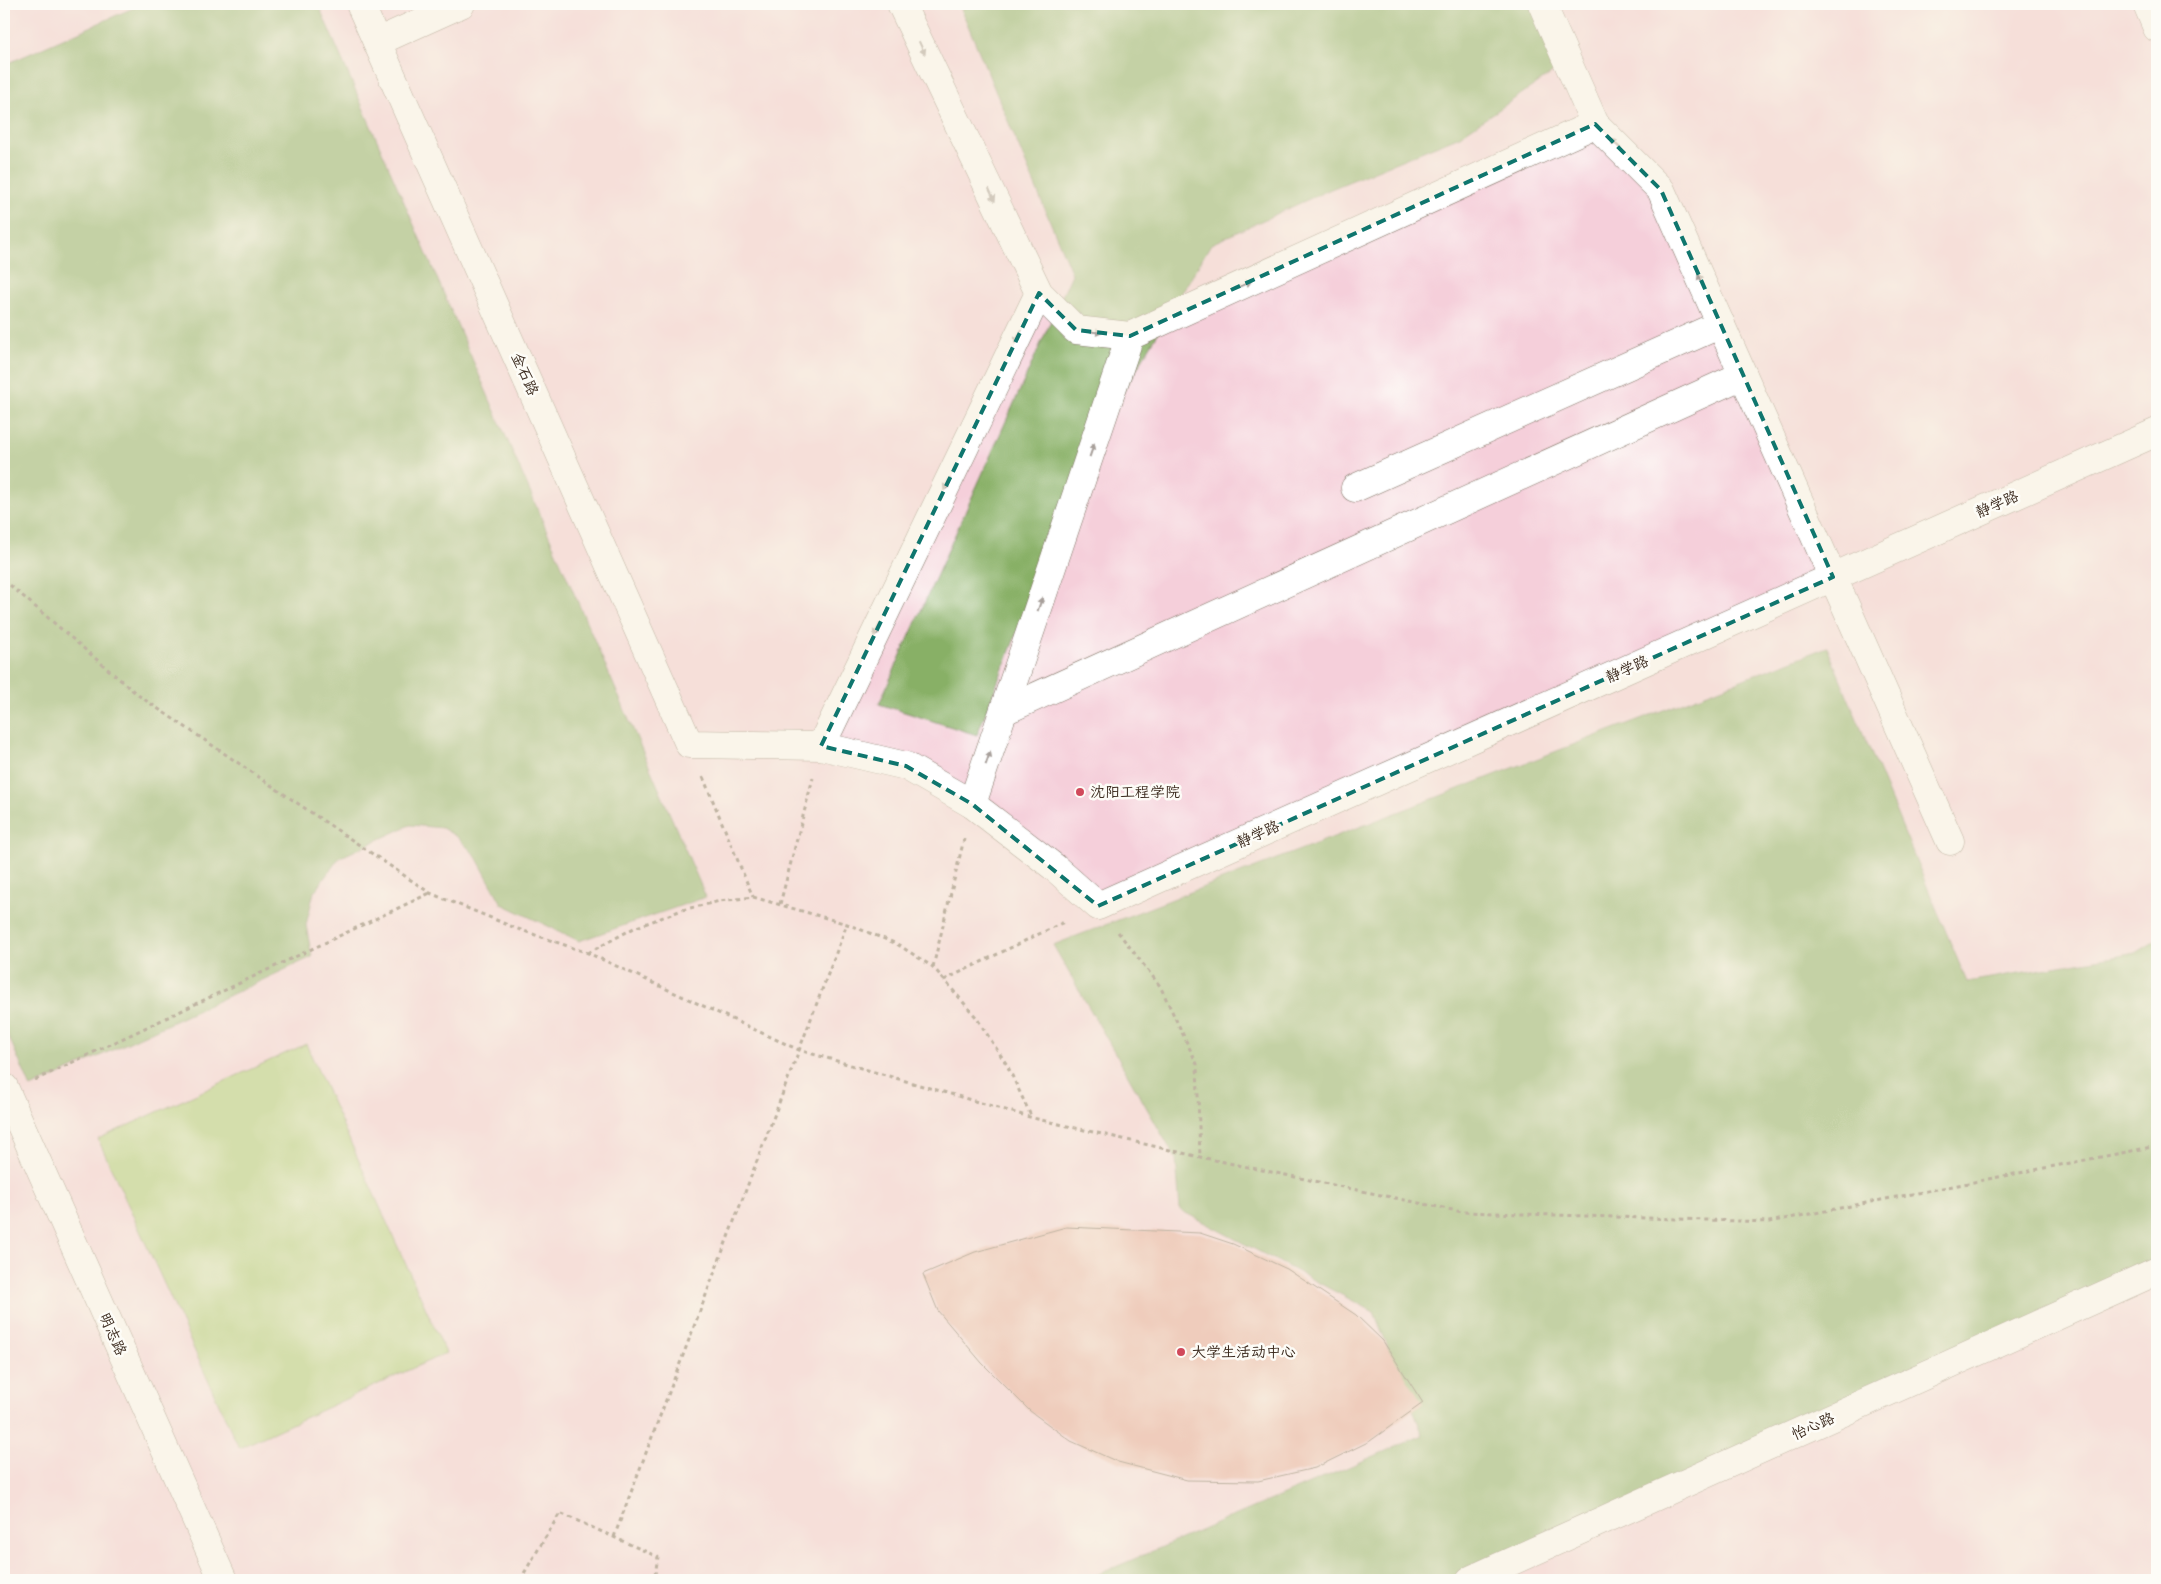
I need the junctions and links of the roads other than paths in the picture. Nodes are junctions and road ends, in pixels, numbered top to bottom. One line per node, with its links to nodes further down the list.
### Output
1 (360, 4): 7 (street, 金石路)
2 (461, 4): 7 (street)
3 (902, 4): 9 (street, one-way to 9)
4 (1542, 4): 8 (street)
5 (2147, 4): 6 (street)
6 (2157, 28)
7 (377, 42): 17 (street, 金石路)
8 (1595, 124): 10 (street, one-way to 8); 11 (street, one-way to 8)
9 (1039, 293): 11 (street, one-way to 11); 17 (street, one-way to 17)
10 (1721, 324): 12 (street); 14 (street)
11 (1130, 336): 16 (street, one-way to 11)
12 (1743, 375): 15 (street); 16 (street)
13 (2157, 432): 15 (street, 静学路)
14 (1355, 488)
15 (1833, 577): 18 (street, 静学路); 19 (street)
16 (1004, 711): 18 (street, one-way to 16)
17 (821, 746): 18 (street)
18 (972, 804)
19 (1950, 841)
20 (5, 1090): 22 (street, 明志路)
21 (2157, 1271): 23 (street, 怡心路)
22 (224, 1580)
23 (1470, 1580)

